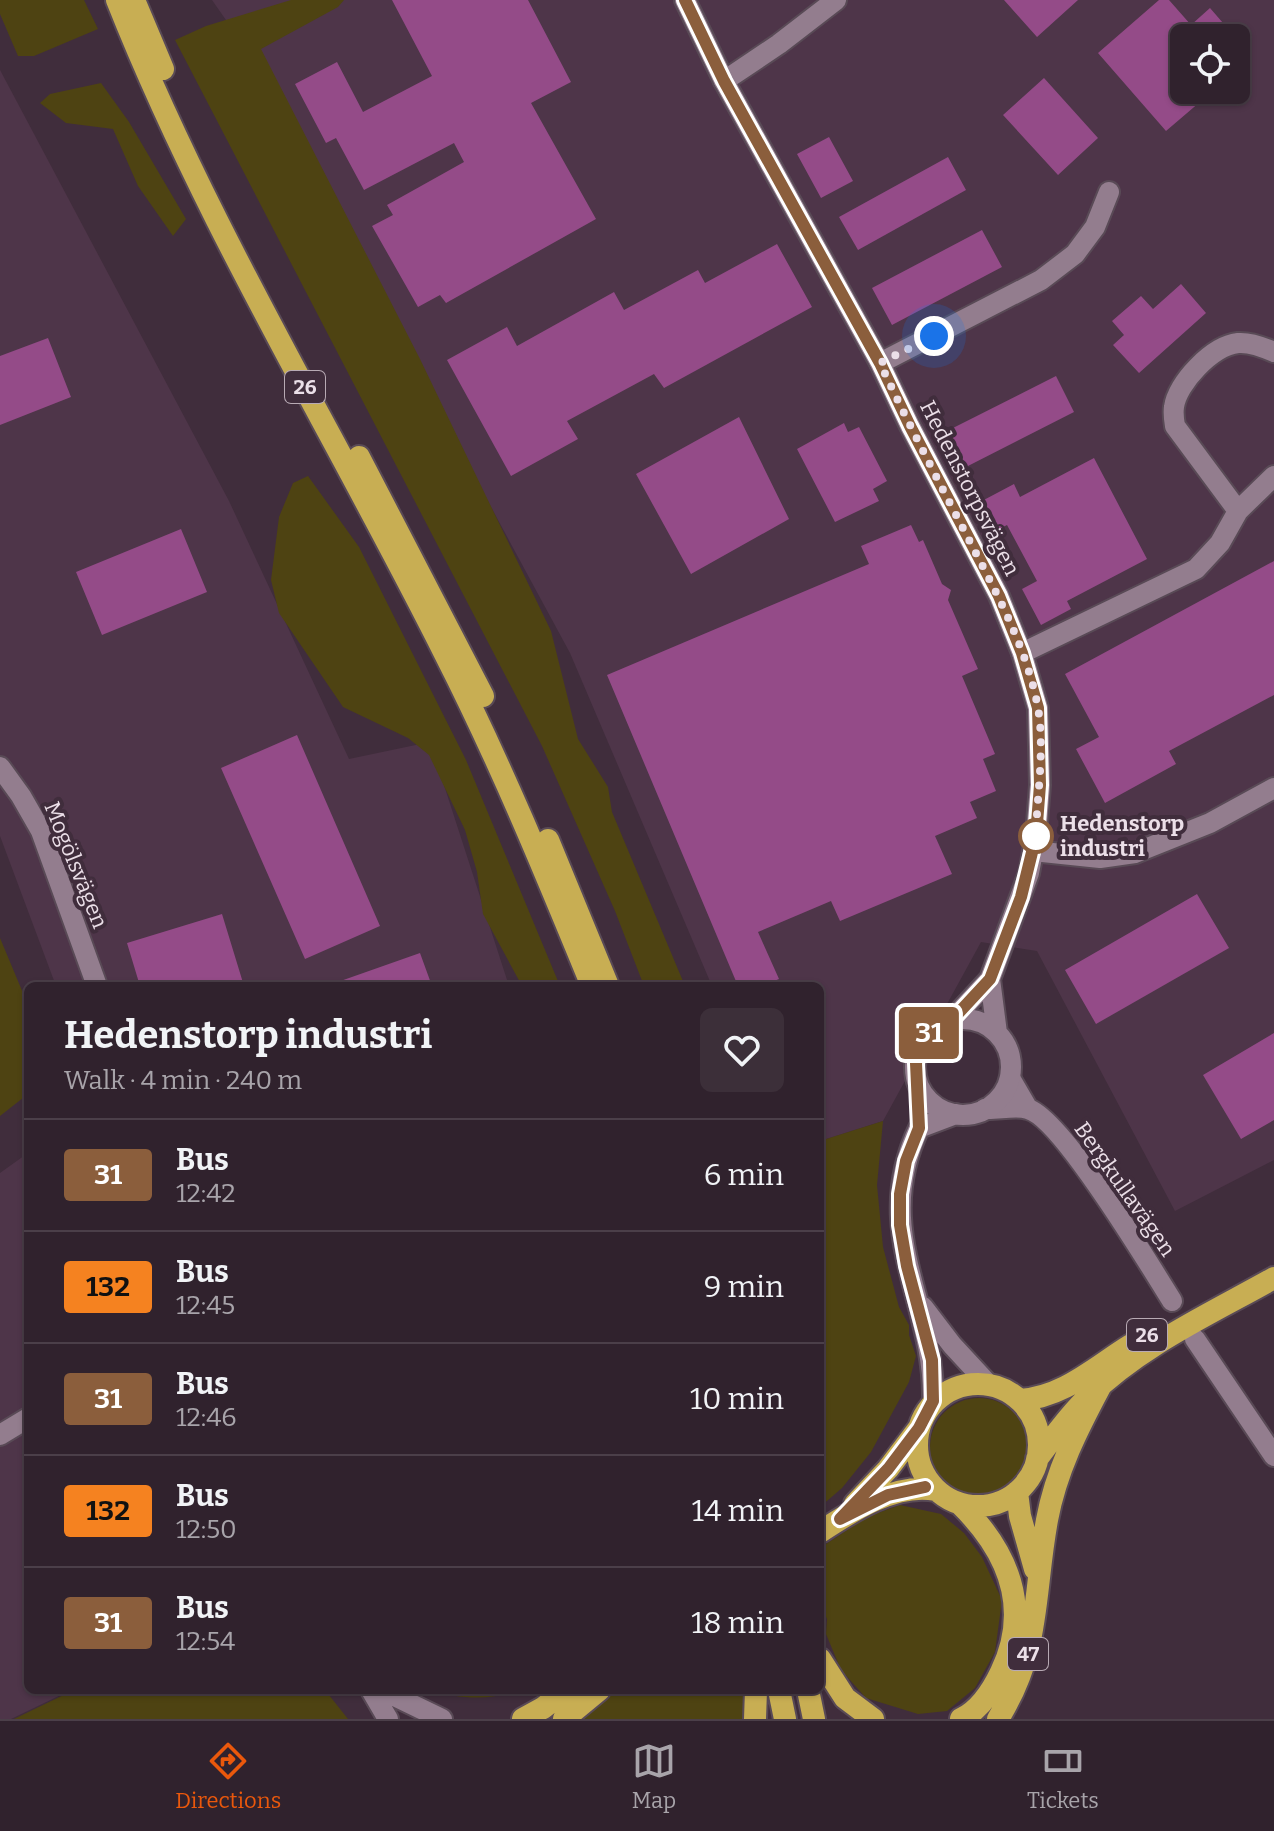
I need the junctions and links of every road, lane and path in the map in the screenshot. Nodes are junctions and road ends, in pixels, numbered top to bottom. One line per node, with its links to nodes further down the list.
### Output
1 (117, 0): 17 (highway, 26)
2 (134, 0): 18 (highway, 26)
3 (685, 0): 5 (street, Hedenstorpsvägen)
4 (836, 0): 5 (street)
5 (724, 81): 8 (street, Hedenstorpsvägen)
6 (1109, 192): 8 (street)
7 (1274, 352): 10 (street)
8 (880, 363): 11 (street, Hedenstorpsvägen)
9 (1274, 476): 10 (street)
10 (1238, 511): 11 (street)
11 (1022, 653): 14 (street, Hedenstorpsvägen)
12 (0, 767): 16 (street, Mogölsvägen)
13 (1274, 788): 14 (street)
14 (1033, 851): 15 (street, Hedenstorpsvägen)
15 (990, 979): 19 (street, Hedenstorpsvägen); 20 (street)
16 (96, 982)
17 (590, 982)
18 (606, 982)
19 (951, 1021): 20 (street); 22 (street)
20 (997, 1033): 21 (street)
21 (1010, 1078): 23 (street); 24 (street, Bergkullavägen)
22 (917, 1079): 25 (street); 26 (street)
23 (985, 1109): 24 (street); 25 (street)
24 (1028, 1109): 30 (street, Bergkullavägen)
25 (956, 1114): 26 (street)
26 (919, 1128): 29 (street)
27 (1274, 1265): 34 (highway, 26)
28 (1274, 1278): 33 (highway, 26)
29 (916, 1297): 32 (street); 35 (street)
30 (1172, 1301)
31 (1195, 1339): 39 (street)
32 (989, 1385): 34 (highway); 35 (highway)
33 (1101, 1385): 40 (highway, 26); 46 (highway, 26)
34 (1020, 1400): 40 (highway)
35 (933, 1401): 37 (highway)
36 (24, 1420): 38 (street)
37 (919, 1428): 41 (highway); 44 (highway)
38 (0, 1435)
39 (1274, 1456)
40 (1037, 1459): 42 (highway, 26)
41 (936, 1490): 43 (highway); 44 (highway)
42 (1017, 1492): 43 (highway); 46 (highway, 47)
43 (960, 1504): 63 (highway)
44 (840, 1519): 45 (highway)
45 (824, 1529)
46 (1038, 1582): 64 (highway, 47)
47 (824, 1665): 62 (highway)
48 (373, 1694): 55 (street)
49 (390, 1694): 56 (street)
50 (561, 1694): 57 (highway)
51 (594, 1694): 58 (highway)
52 (756, 1694): 59 (highway)
53 (780, 1694): 60 (highway)
54 (809, 1694): 61 (highway)
55 (388, 1719)
56 (442, 1719)
57 (523, 1719)
58 (564, 1719)
59 (755, 1719)
60 (785, 1719)
61 (814, 1719)
62 (873, 1719)
63 (961, 1719)
64 (998, 1719)

